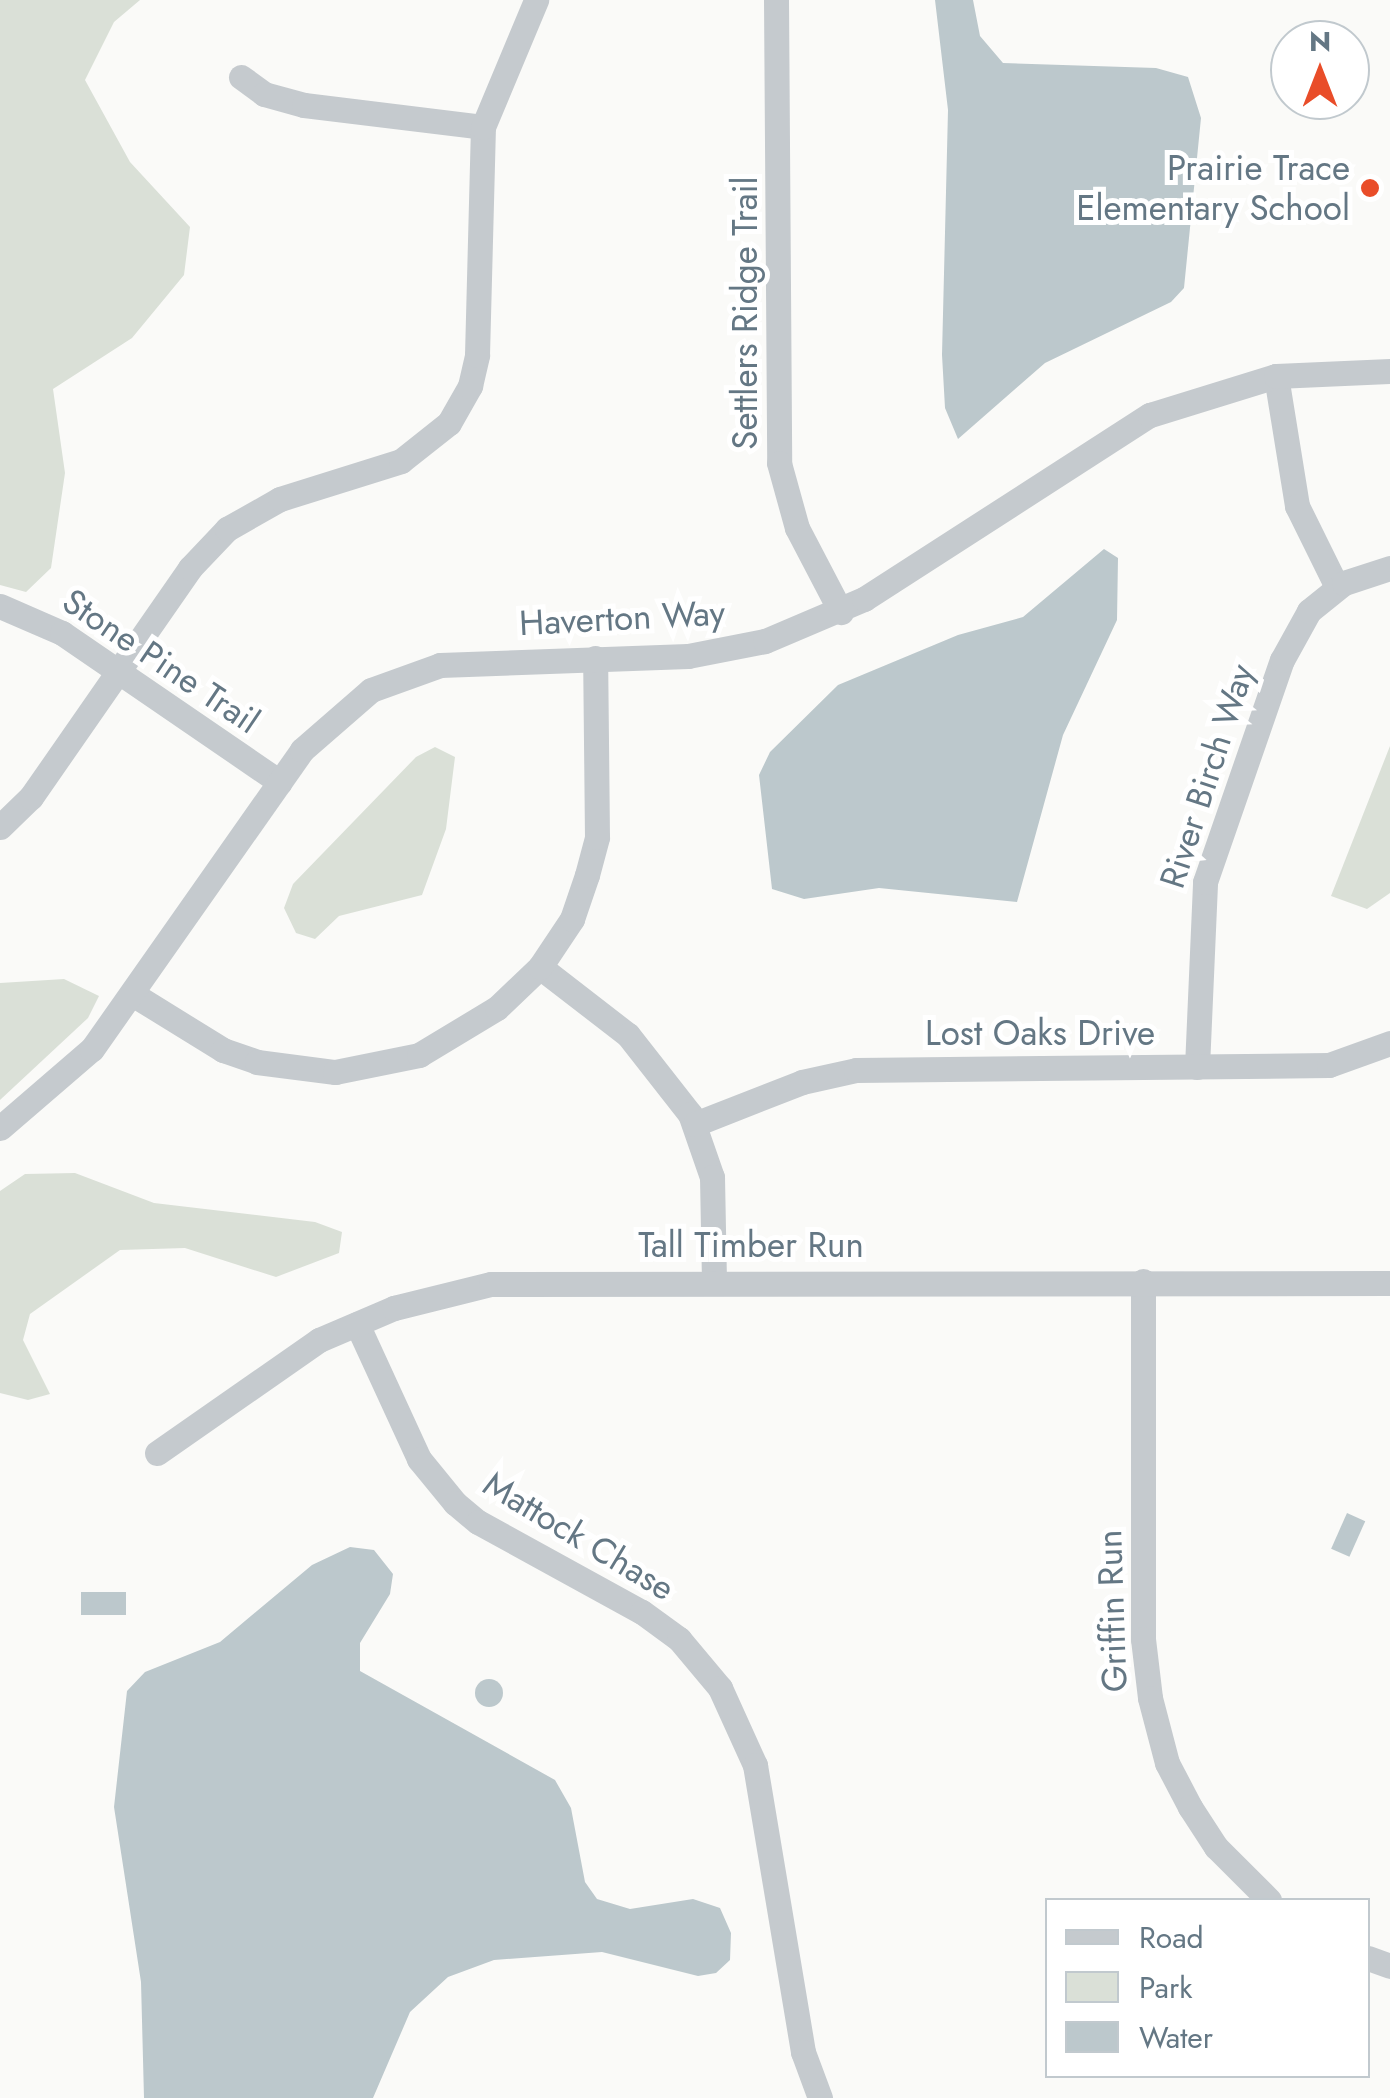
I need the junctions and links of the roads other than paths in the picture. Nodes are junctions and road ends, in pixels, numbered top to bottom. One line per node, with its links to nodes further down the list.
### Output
1 (536, 0): 4 (street)
2 (776, 0): 10 (street, Settlers Ridge Trail)
3 (241, 77): 4 (street)
4 (483, 127): 12 (street)
5 (1390, 371): 6 (street, Haverton Way)
6 (1276, 376): 8 (street); 10 (street, Haverton Way)
7 (1390, 568): 8 (street)
8 (1337, 588): 18 (street, River Birch Way)
9 (0, 606): 12 (street, Stone Pine Trail)
10 (841, 612): 11 (street, Haverton Way)
11 (595, 658): 13 (street, Haverton Way); 15 (street)
12 (120, 672): 13 (street, Stone Pine Trail); 14 (street)
13 (280, 782): 16 (street, Haverton Way)
14 (0, 827)
15 (540, 968): 16 (street); 19 (street)
16 (134, 995): 20 (street, Haverton Way)
17 (1390, 1043): 18 (street, Lost Oaks Drive)
18 (1197, 1067): 19 (street, Lost Oaks Drive)
19 (695, 1124): 21 (street)
20 (0, 1128)
21 (714, 1279): 22 (street, Tall Timber Run); 24 (street, Tall Timber Run)
22 (1143, 1281): 23 (street, Tall Timber Run); 26 (street, Griffin Run)
23 (1390, 1283)
24 (357, 1324): 25 (street, Tall Timber Run); 27 (street, Mattock Chase)
25 (157, 1453)
26 (1268, 1898)
27 (820, 2098)

